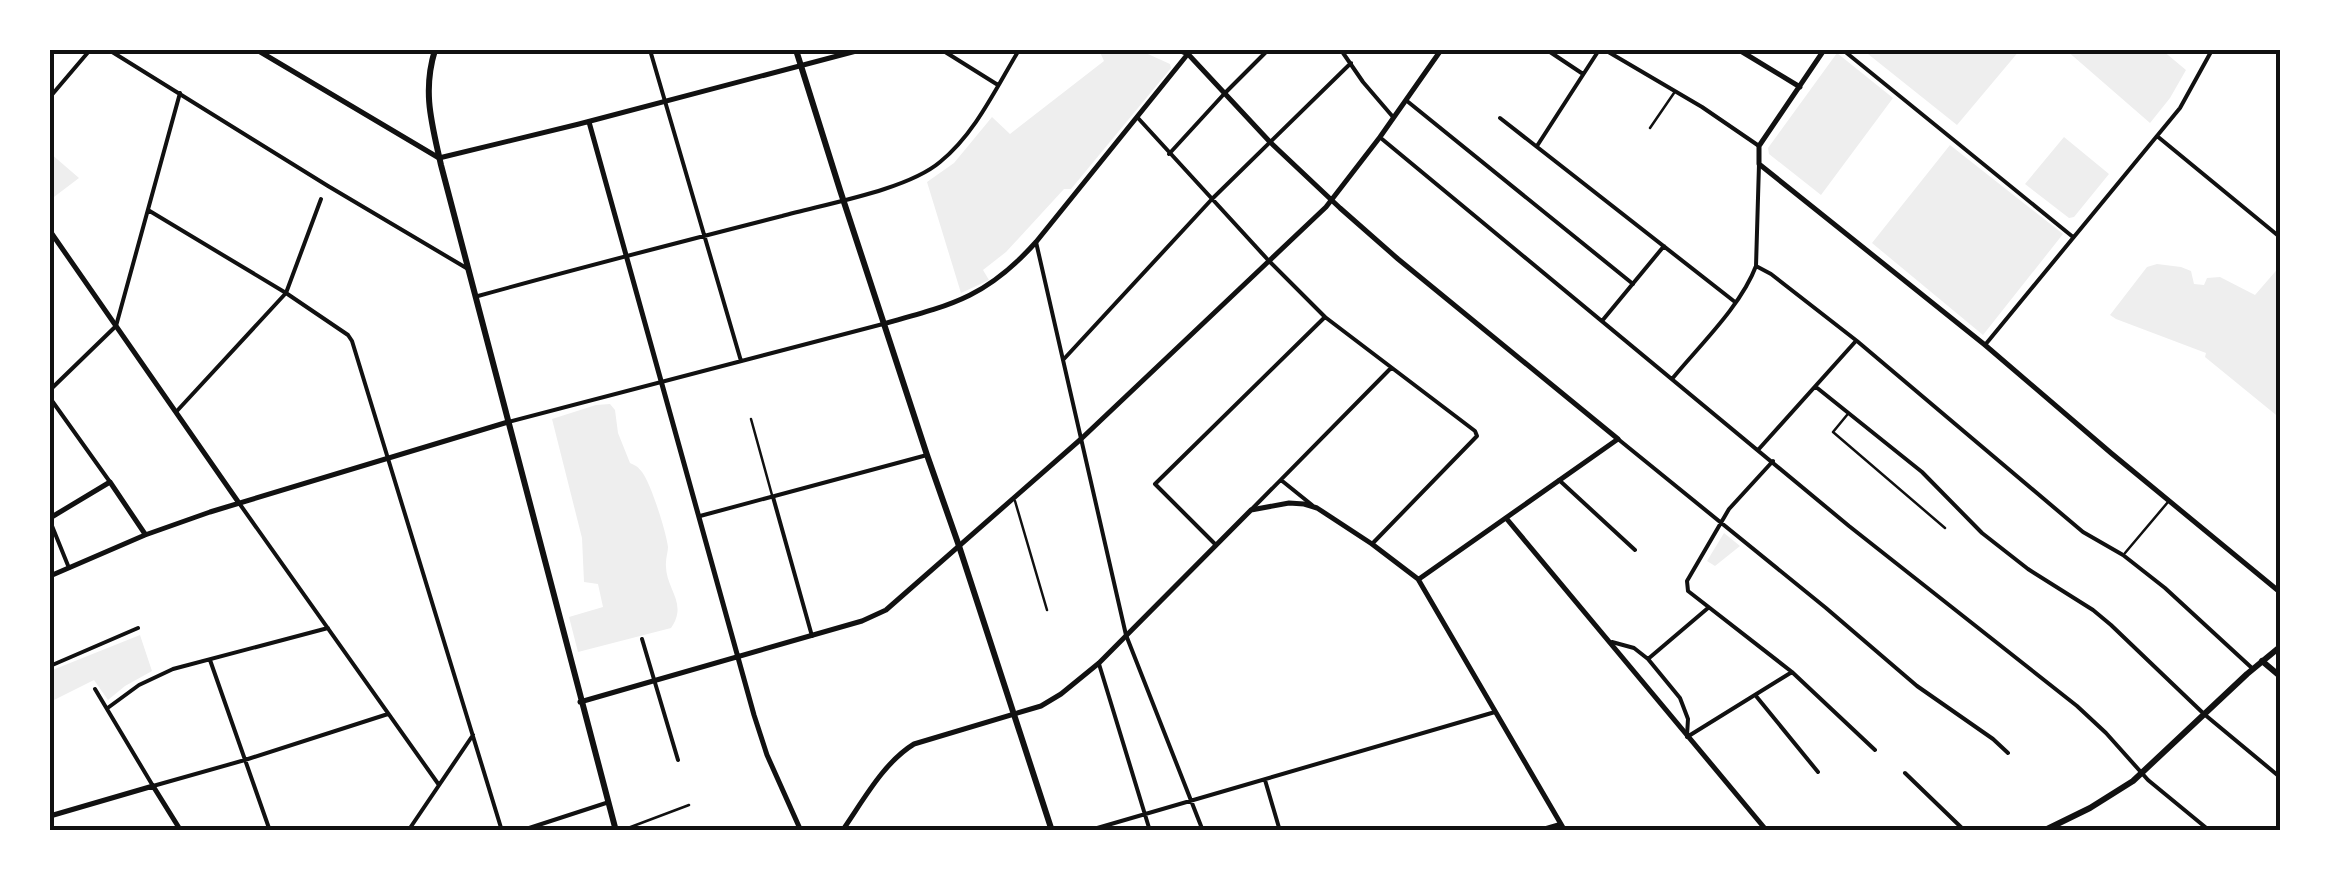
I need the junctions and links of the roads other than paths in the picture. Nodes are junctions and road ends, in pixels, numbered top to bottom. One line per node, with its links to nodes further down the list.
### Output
1 (90, 50): 29 (street)
2 (110, 50): 27 (street)
3 (256, 50): 43 (street)
4 (435, 50): 43 (main road)
5 (650, 50): 31 (street)
6 (796, 50): 22 (main road)
7 (860, 50): 22 (street)
8 (942, 50): 24 (street)
9 (1019, 50): 24 (street)
10 (1178, 50): 20 (street)
11 (1268, 50): 28 (street)
12 (1341, 50): 21 (street)
13 (1441, 50): 30 (street)
14 (1547, 50): 23 (street)
15 (1602, 50): 23 (street); 26 (street)
16 (1738, 50): 25 (street)
17 (1824, 50): 25 (street)
18 (1844, 50): 52 (street)
19 (2212, 50): 37 (street)
20 (1189, 52): 28 (street); 32 (street)
21 (1351, 63): 33 (street); 39 (street)
22 (800, 65): 31 (street); 47 (main road)
23 (1584, 74): 40 (street)
24 (998, 85): 47 (street)
25 (1800, 87): 41 (street)
26 (1674, 92): 36 (lane); 41 (street)
27 (180, 93): 49 (street); 59 (street)
28 (1224, 94): 39 (street); 42 (street)
29 (50, 96)
30 (1406, 100): 33 (street); 60 (street)
31 (664, 102): 35 (street); 51 (street)
32 (1138, 118): 42 (street); 54 (street)
33 (1393, 118): 38 (street)
34 (1500, 118): 40 (street)
35 (589, 122): 43 (street); 56 (street)
36 (1650, 128)
37 (2157, 136): 52 (street); 53 (street)
38 (1380, 137): 48 (street); 65 (street)
39 (1270, 142): 46 (street); 48 (street)
40 (1537, 146): 55 (street)
41 (1759, 146): 44 (street)
42 (1170, 154): 46 (street)
43 (439, 158): 59 (main road)
44 (1759, 164): 58 (street); 69 (street)
45 (321, 198): 61 (street)
46 (1212, 199): 57 (street); 71 (street)
47 (843, 200): 51 (street); 66 (main road)
48 (1332, 200): 57 (street); 83 (street)
49 (148, 210): 61 (street); 67 (street)
50 (50, 230): 67 (street)
51 (704, 235): 56 (street); 70 (street)
52 (2073, 237): 69 (street)
53 (2281, 238)
54 (1036, 242): 66 (street); 71 (street)
55 (1664, 246): 60 (street); 63 (street)
56 (626, 256): 62 (street); 74 (street)
57 (1269, 261): 64 (street); 82 (street)
58 (1756, 266): 63 (street); 68 (street)
59 (468, 270): 62 (main road)
60 (1633, 284): 65 (street)
61 (286, 293): 78 (street); 86 (street)
62 (475, 297): 81 (main road)
63 (1736, 302): 73 (street)
64 (1324, 317): 72 (street); 104 (street)
65 (1602, 321): 73 (street)
66 (884, 324): 70 (street); 85 (main road)
67 (116, 326): 76 (street); 78 (street)
68 (1857, 341): 75 (street); 107 (street)
69 (1985, 344): 93 (street)
70 (741, 360): 74 (street)
71 (1063, 360): 82 (street)
72 (1391, 368): 88 (street); 103 (street)
73 (1672, 379): 84 (street)
74 (660, 381): 81 (street); 97 (street)
75 (1816, 387): 79 (street); 84 (street)
76 (50, 390)
77 (50, 398): 90 (street)
78 (176, 412): 94 (street)
79 (1848, 413): 101 (lane); 138 (street)
80 (751, 420): 91 (lane)
81 (508, 422): 86 (street); 133 (main road)
82 (1081, 438): 92 (street); 116 (street)
83 (1618, 439): 89 (street); 100 (street)
84 (1758, 450): 87 (street)
85 (927, 455): 91 (street); 105 (main road)
86 (389, 457): 94 (street); 139 (street)
87 (1773, 462): 100 (street); 147 (street)
88 (1281, 480): 95 (street); 96 (street)
89 (1558, 480): 98 (street); 106 (street)
90 (110, 482): 99 (street); 102 (street)
91 (773, 497): 97 (street); 117 (street)
92 (1014, 498): 105 (street); 113 (lane)
93 (2169, 501): 107 (lane); 111 (street)
94 (239, 503): 102 (street); 115 (street)
95 (1316, 508): 96 (street); 103 (street)
96 (1251, 510): 104 (street)
97 (698, 517): 121 (street)
98 (1506, 518): 110 (street); 119 (street)
99 (50, 520): 108 (street)
100 (1720, 524): 112 (street); 142 (street)
101 (1944, 528)
102 (145, 534): 108 (street)
103 (1372, 544): 110 (street)
104 (1216, 545): 116 (street)
105 (960, 546): 117 (street); 137 (main road)
106 (1636, 550)
107 (2123, 555): 127 (street)
108 (69, 568): 109 (street)
109 (50, 576)
110 (1418, 580): 135 (street)
111 (2281, 593)
112 (1708, 608): 122 (street); 128 (street)
113 (1046, 610)
114 (138, 628): 126 (street)
115 (328, 628): 123 (street); 136 (street)
116 (1126, 635): 125 (street); 152 (street)
117 (812, 636): 121 (street)
118 (642, 639): 130 (street)
119 (1608, 641): 122 (street); 140 (street)
120 (2281, 646): 124 (main road)
121 (737, 657): 130 (street); 164 (street)
122 (1648, 659): 140 (street)
123 (210, 660): 134 (street); 143 (street)
124 (2262, 661): 127 (main road); 129 (main road)
125 (1098, 663): 137 (street); 155 (street)
126 (50, 666)
127 (2253, 669): 138 (main road)
128 (1792, 672): 132 (street); 141 (street)
129 (2281, 677)
130 (654, 681): 133 (street); 144 (street)
131 (95, 689): 134 (street)
132 (1756, 696): 140 (street); 145 (street)
133 (580, 702): 153 (main road)
134 (107, 709): 151 (street)
135 (1495, 712): 149 (street); 157 (street)
136 (388, 714): 143 (street); 150 (street)
137 (1013, 714): 165 (street); 166 (main road)
138 (2204, 714): 147 (main road); 148 (street)
139 (473, 735): 150 (street); 161 (street)
140 (1687, 737): 172 (street)
141 (1875, 750)
142 (2008, 753)
143 (245, 760): 151 (street); 159 (street)
144 (678, 760)
145 (1818, 772)
146 (1906, 773): 173 (street)
147 (2142, 773): 174 (main road); 175 (street)
148 (2281, 778)
149 (1266, 780): 152 (street); 170 (street)
150 (438, 785): 160 (street)
151 (153, 786): 156 (street); 158 (street)
152 (1192, 801): 155 (street); 169 (street)
153 (607, 803): 162 (street); 163 (main road)
154 (689, 805): 163 (lane)
155 (1145, 814): 167 (street); 168 (street)
156 (50, 816)
157 (1563, 828): 171 (street)
158 (181, 831)
159 (270, 831)
160 (408, 831)
161 (502, 831)
162 (520, 831)
163 (617, 831)
164 (801, 831)
165 (842, 831)
166 (1052, 831)
167 (1087, 831)
168 (1150, 831)
169 (1203, 831)
170 (1280, 831)
171 (1536, 831)
172 (1767, 831)
173 (1964, 831)
174 (2043, 831)
175 (2210, 831)

